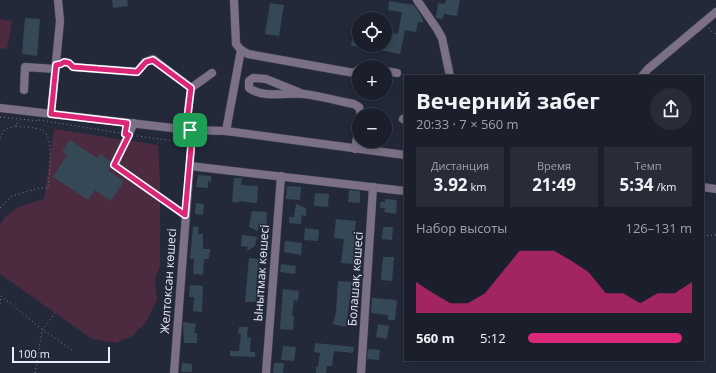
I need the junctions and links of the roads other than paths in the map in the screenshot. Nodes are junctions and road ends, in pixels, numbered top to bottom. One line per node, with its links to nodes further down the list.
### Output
1 (58, 0): 7 (street)
2 (234, 0): 5 (street)
3 (417, 0): 12 (street)
4 (716, 12): 13 (street)
5 (241, 50): 10 (street); 22 (street)
6 (73, 67): 14 (street)
7 (55, 69): 15 (street); 19 (street)
8 (392, 72): 11 (street)
9 (212, 73): 14 (street)
10 (352, 73)
11 (397, 73)
12 (450, 75)
13 (643, 75)
14 (191, 88): 21 (street, Желтоксан көшесі)
15 (24, 90)
16 (303, 94): 16 (street); 18 (street)
17 (0, 108): 19 (street)
18 (359, 108)
19 (51, 114): 20 (street)
20 (134, 123): 21 (street); 31 (street)
21 (188, 129): 22 (street); 25 (street, Желтоксан көшесі)
22 (226, 132): 23 (street)
23 (355, 149): 24 (street)
24 (404, 155)
25 (190, 166): 26 (street); 31 (street, Желтоксан көшесі)
26 (280, 176): 27 (street); 33 (street, Ынытмак көшесі)
27 (373, 187): 30 (street); 34 (street, Болашақ көшесі)
28 (704, 187): 29 (street)
29 (716, 189)
30 (404, 191)
31 (185, 215): 32 (street, Желтоксан көшесі)
32 (174, 373)
33 (266, 373)
34 (361, 373)

